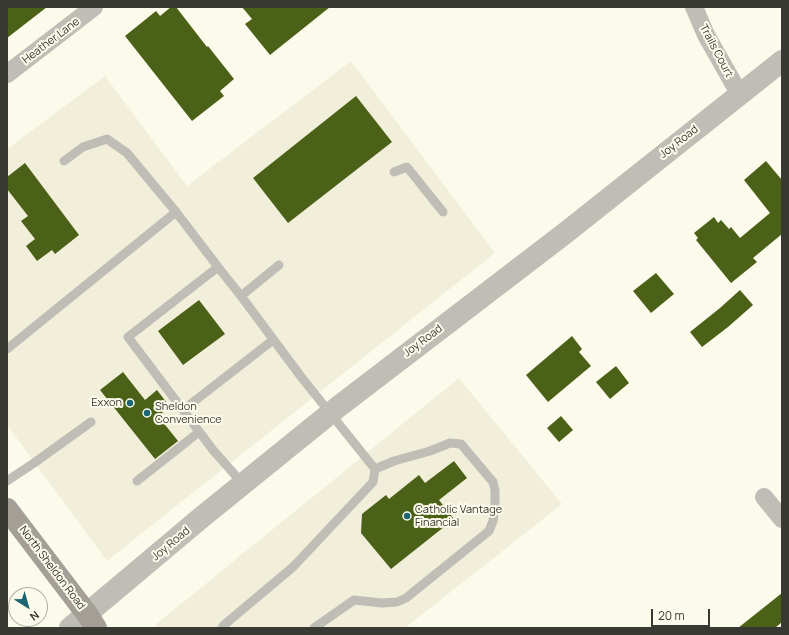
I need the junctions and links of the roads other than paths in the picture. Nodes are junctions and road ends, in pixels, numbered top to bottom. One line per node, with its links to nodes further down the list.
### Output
1 (94, 7): 4 (street, Heather Lane)
2 (694, 7): 5 (street, Trails Court)
3 (782, 61): 5 (street, Joy Road)
4 (7, 74)
5 (740, 95): 16 (street, Joy Road)
6 (64, 161): 8 (lane)
7 (394, 172): 9 (lane)
8 (176, 212): 11 (lane); 14 (lane)
9 (443, 212)
10 (279, 265): 12 (lane)
11 (218, 267): 12 (lane); 15 (lane)
12 (240, 296): 13 (lane)
13 (274, 340): 15 (lane); 16 (lane)
14 (7, 349)
15 (183, 410): 18 (lane)
16 (330, 413): 19 (lane); 22 (street, Joy Road)
17 (91, 422): 20 (lane)
18 (199, 432): 21 (lane); 22 (lane)
19 (375, 469): 28 (lane); 29 (lane)
20 (7, 481)
21 (137, 481)
22 (243, 484): 26 (street, Joy Road)
23 (764, 497): 25 (street)
24 (7, 509): 26 (main road, North Sheldon Road)
25 (782, 519)
26 (92, 621): 27 (street, Joy Road)
27 (70, 628)
28 (222, 628)
29 (314, 628)

